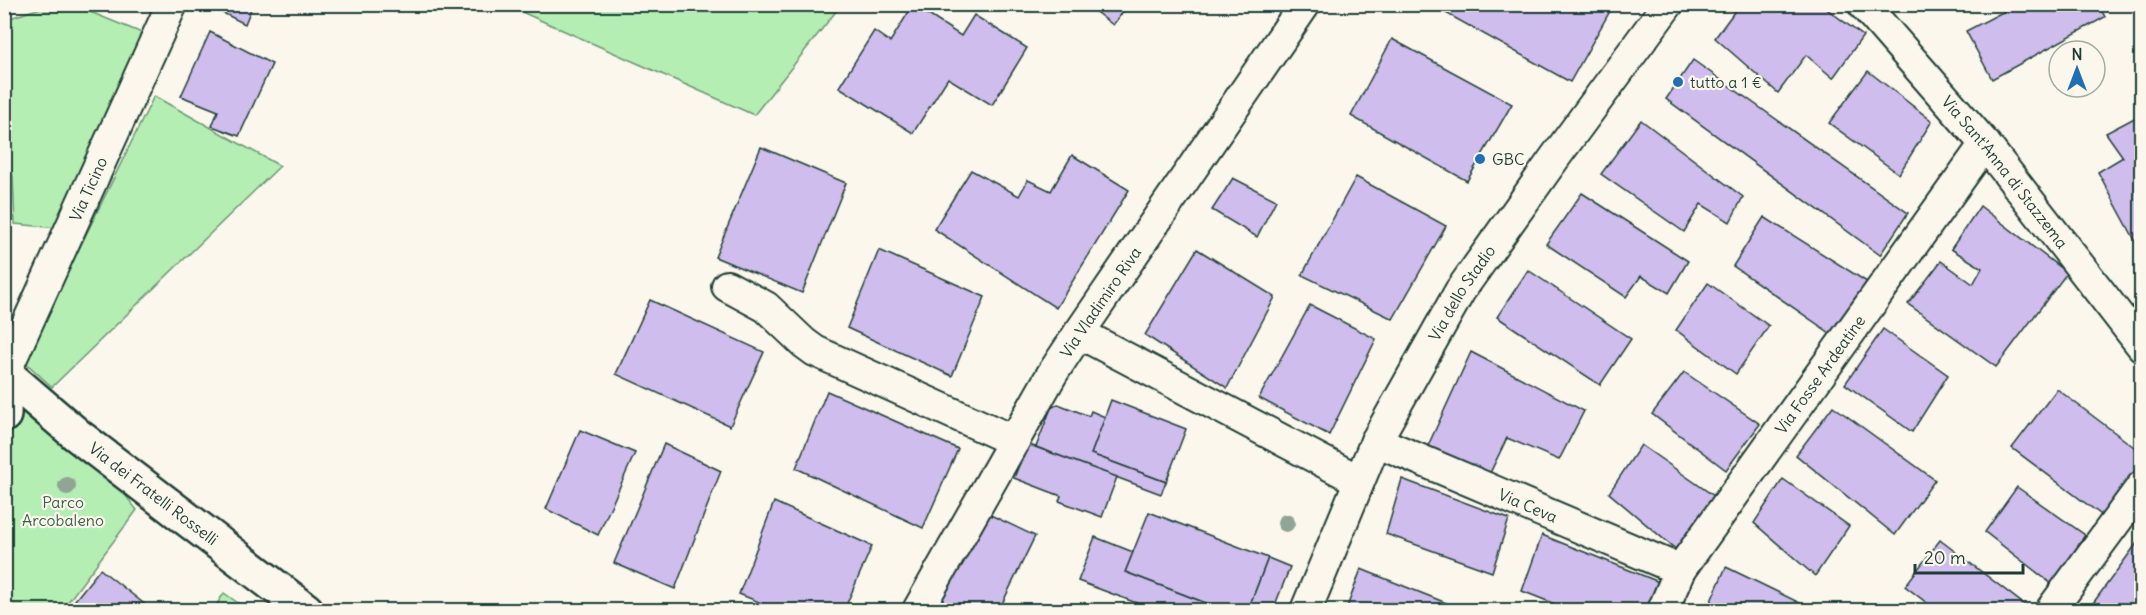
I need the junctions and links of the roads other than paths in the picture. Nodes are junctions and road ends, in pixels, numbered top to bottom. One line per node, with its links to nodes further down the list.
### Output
1 (172, 4): 9 (street, Via Ticino)
2 (1305, 4): 7 (street, Via Vladimiro Riva)
3 (1668, 4): 12 (street, Via dello Stadio)
4 (1863, 4): 5 (street, Via Sant'Anna di Stazzema)
5 (1985, 144): 8 (street, Via Sant'Anna di Stazzema); 15 (street, Via Fosse Ardeatine)
6 (727, 286): 11 (street)
7 (1079, 333): 11 (street, Via Vladimiro Riva); 13 (street)
8 (2142, 346)
9 (5, 368): 10 (street); 16 (street, Via dei Fratelli Rosselli)
10 (4, 415)
11 (1014, 441): 17 (street, Via Vladimiro Riva)
12 (1376, 441): 13 (street, Via dello Stadio); 15 (street, Via Ceva)
13 (1358, 480): 18 (street, Via dello Stadio)
14 (2142, 486): 20 (street)
15 (1680, 570): 19 (street, Via Fosse Ardeatine)
16 (306, 610)
17 (918, 610)
18 (1306, 610)
19 (1663, 610)
20 (2051, 610)

